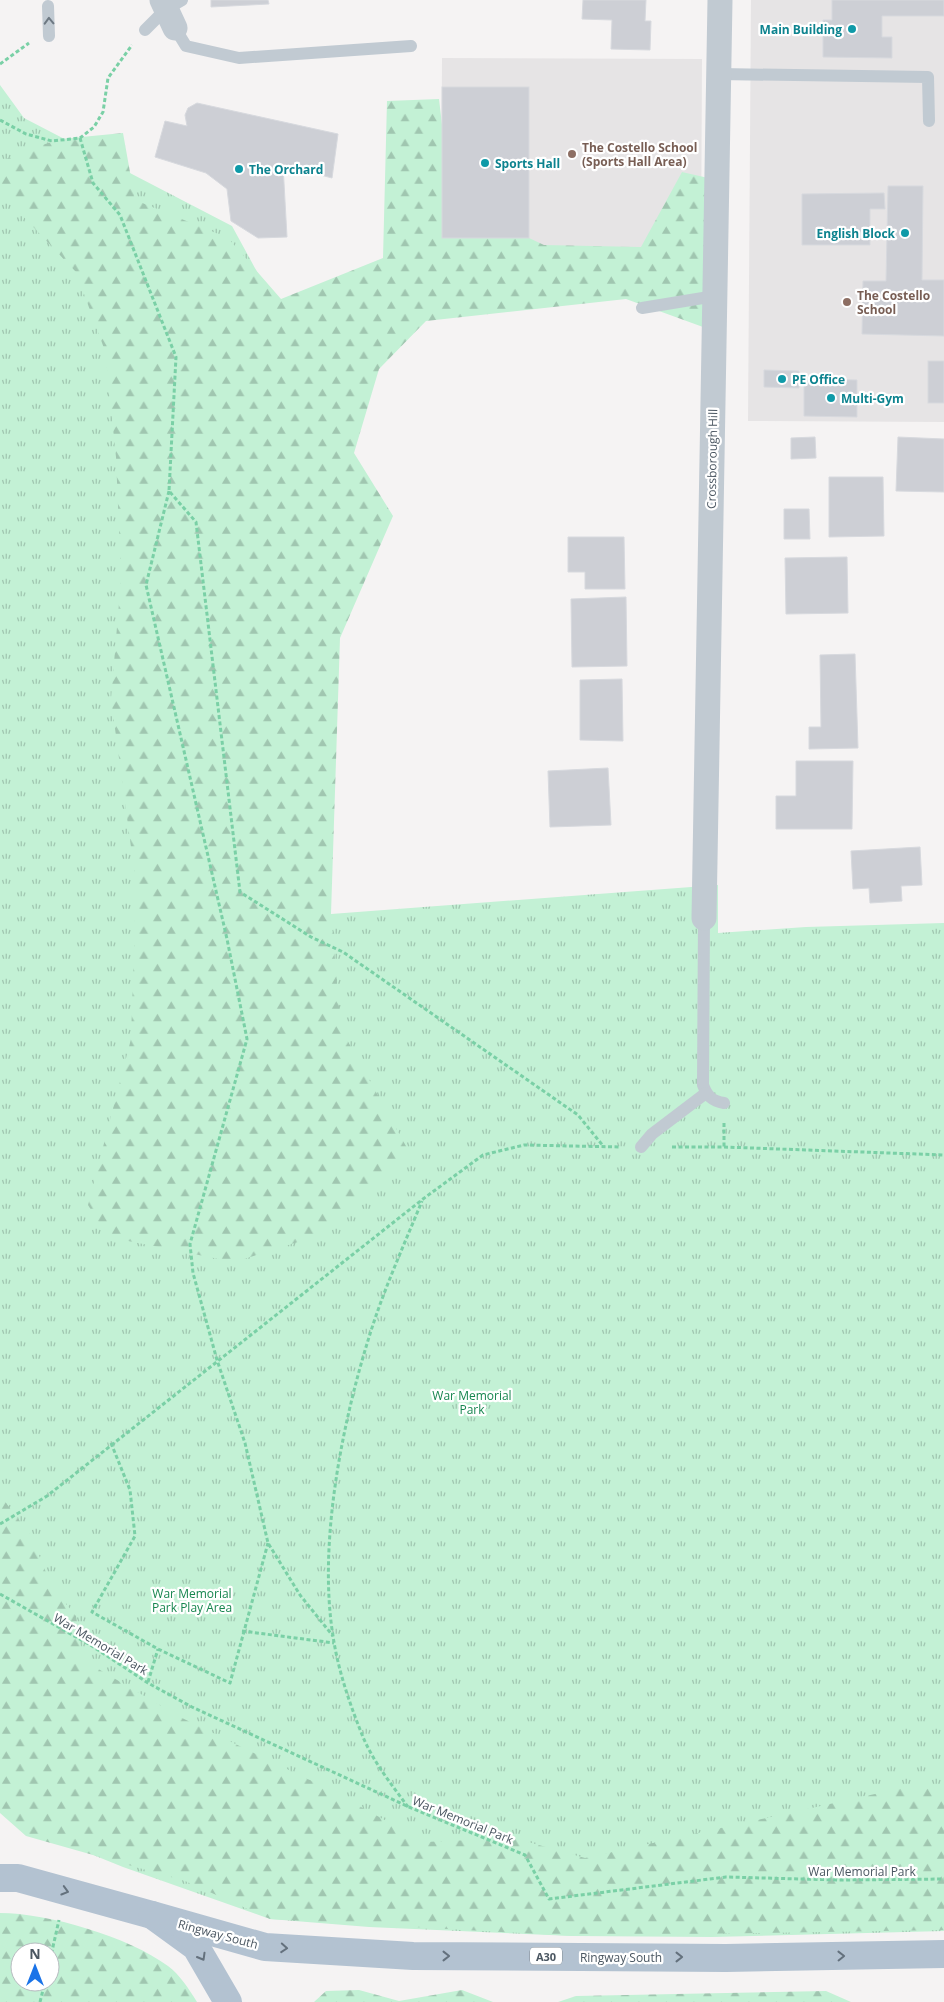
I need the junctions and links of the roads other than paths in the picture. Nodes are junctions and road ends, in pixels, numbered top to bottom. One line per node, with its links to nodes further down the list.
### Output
1 (720, 0): 7 (street, Crossborough Hill)
2 (48, 6): 5 (lane, one-way to 2)
3 (171, 9): 4 (lane); 6 (lane)
4 (145, 30)
5 (49, 36)
6 (411, 46)
7 (719, 74): 8 (lane); 9 (street, Crossborough Hill)
8 (929, 121)
9 (715, 296): 10 (lane); 11 (street, Crossborough Hill)
10 (642, 308)
11 (704, 918): 12 (lane)
12 (706, 1093): 13 (lane); 14 (lane)
13 (724, 1103)
14 (641, 1148)
15 (0, 1878): 16 (main road, Ringway South, one-way to 16)
16 (152, 1915): 17 (main road, Ringway South / A30, one-way to 17); 18 (main road, one-way to 18)
17 (944, 1954)
18 (228, 2002)

